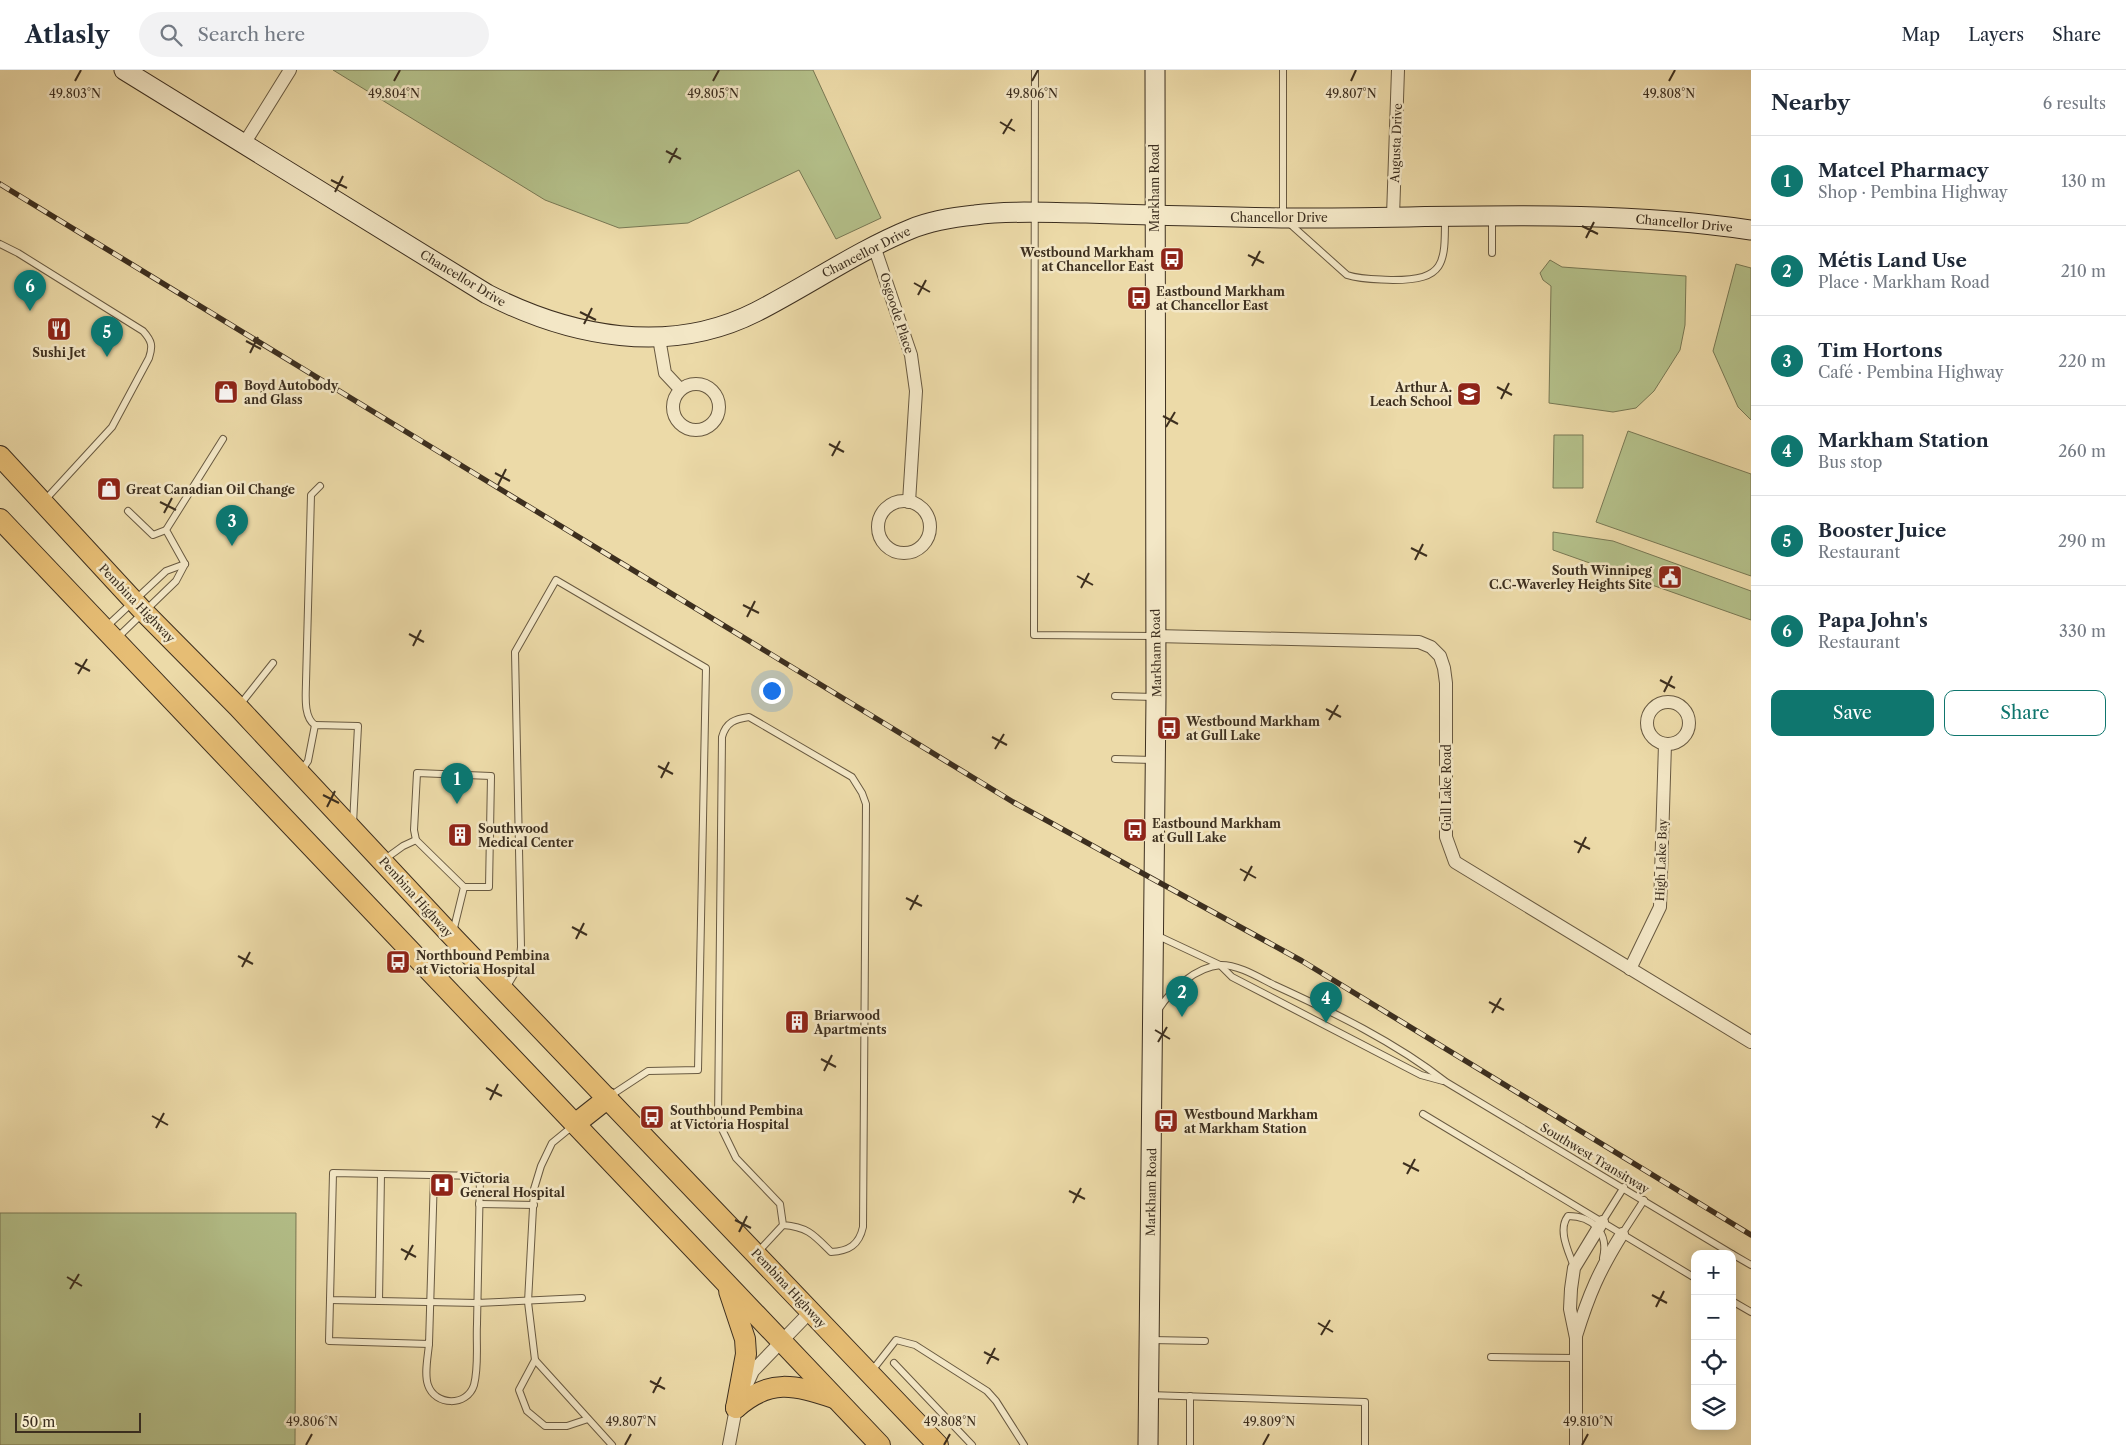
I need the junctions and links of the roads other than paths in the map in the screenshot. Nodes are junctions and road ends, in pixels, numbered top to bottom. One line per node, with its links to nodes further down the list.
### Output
1 (124, 70): 7 (street, Chancellor Drive)
2 (290, 70): 7 (street)
3 (1035, 70): 8 (lane)
4 (1155, 70): 9 (street, Markham Road)
5 (1284, 70): 13 (lane)
6 (1398, 70): 10 (street, Augusta Drive)
7 (244, 144): 18 (street, Chancellor Drive)
8 (1033, 212): 9 (street, Chancellor Drive); 16 (street, Chancellor Drive); 31 (lane)
9 (1154, 215): 13 (street, Chancellor Drive); 31 (street, Markham Road)
10 (1393, 216): 11 (street, Chancellor Drive); 13 (street, Chancellor Drive)
11 (1445, 217): 12 (street, Chancellor Drive); 13 (lane)
12 (1492, 217): 14 (street, Chancellor Drive); 17 (lane)
13 (1283, 218)
14 (1751, 230)
15 (0, 244): 24 (lane)
16 (874, 246): 18 (street, Chancellor Drive); 23 (street, Osgoode Place)
17 (1492, 253)
18 (659, 338): 19 (street)
19 (680, 389)
20 (223, 439): 27 (lane)
21 (0, 456): 24 (main road, Pembina Highway)
22 (320, 486): 36 (lane)
23 (909, 502): 23 (street)
24 (42, 503): 29 (main road, Pembina Highway)
25 (128, 511): 27 (lane)
26 (0, 519): 30 (main road)
27 (166, 530): 28 (lane)
28 (185, 564): 29 (lane); 29 (lane)
29 (139, 606): 30 (lane); 30 (lane); 35 (main road, Pembina Highway)
30 (110, 634): 55 (main road)
31 (1155, 636): 34 (street, Markham Road); 48 (street, Gull Lake Road)
32 (273, 663): 35 (lane)
33 (1115, 696): 34 (lane)
34 (1156, 697): 39 (street, Markham Road)
35 (238, 707): 40 (main road, Pembina Highway)
36 (315, 725): 40 (lane); 41 (lane)
37 (1665, 744): 48 (street, High Lake Bay)
38 (1115, 759): 39 (lane)
39 (1155, 760): 45 (street, Markham Road)
40 (300, 773): 41 (main road, Pembina Highway)
41 (352, 827): 43 (main road, Pembina Highway)
42 (416, 840): 43 (lane); 44 (lane); 44 (lane)
43 (384, 861): 46 (main road, Pembina Highway)
44 (464, 887): 46 (lane)
45 (1154, 934): 47 (lane, Southwest Transitway); 50 (street, Markham Road)
46 (452, 936): 49 (main road, Pembina Highway)
47 (1220, 965): 50 (lane); 52 (lane, Southwest Transitway); 52 (lane, Southwest Transitway)
48 (1630, 969): 51 (street, Gull Lake Road)
49 (505, 990): 53 (main road, Pembina Highway); 53 (lane)
50 (1153, 1018): 83 (street, Markham Road)
51 (1751, 1042)
52 (1446, 1082): 58 (lane, Southwest Transitway)
53 (608, 1098): 55 (main road); 66 (main road, Pembina Highway)
54 (1423, 1114): 63 (lane)
55 (575, 1124): 61 (lane); 72 (main road)
56 (381, 1174): 57 (lane); 74 (lane); 75 (lane)
57 (434, 1175): 60 (lane); 76 (lane)
58 (1624, 1187): 59 (lane, Southwest Transitway); 63 (lane)
59 (1644, 1200): 64 (lane); 65 (lane, Southwest Transitway)
60 (479, 1204): 61 (lane); 78 (lane)
61 (534, 1205): 77 (lane)
62 (783, 1225): 62 (lane); 66 (lane)
63 (1600, 1225): 64 (lane); 69 (street); 69 (lane); 70 (lane)
64 (1622, 1234): 70 (street); 71 (lane)
65 (1725, 1250)
66 (756, 1254): 80 (main road, Pembina Highway)
67 (1736, 1256): 68 (lane, Southwest Transitway)
68 (1751, 1265)
69 (1574, 1268): 82 (street)
70 (1601, 1269): 82 (street)
71 (1691, 1276)
72 (726, 1282): 84 (main road); 95 (main road)
73 (582, 1298): 77 (lane)
74 (330, 1300): 75 (lane); 86 (lane)
75 (379, 1301): 76 (lane)
76 (430, 1302): 78 (lane); 86 (lane)
77 (528, 1302): 78 (lane); 89 (lane)
78 (477, 1303): 86 (lane)
79 (1736, 1303): 81 (lane)
80 (810, 1312): 84 (street); 91 (main road, Pembina Highway)
81 (1751, 1312)
82 (1576, 1338): 88 (street)
83 (1149, 1340): 85 (lane); 92 (street, Markham Road)
84 (781, 1341): 94 (main road); 95 (street)
85 (1205, 1341)
86 (429, 1344)
87 (1491, 1357): 88 (lane)
88 (1576, 1358): 106 (street)
89 (535, 1360): 96 (lane); 96 (lane)
90 (894, 1363): 102 (lane)
91 (870, 1373): 97 (lane); 101 (main road, Pembina Highway)
92 (1148, 1395): 93 (lane); 103 (street, Markham Road)
93 (1190, 1396): 104 (lane); 105 (lane)
94 (835, 1398): 95 (main road); 100 (main road)
95 (736, 1408): 99 (street)
96 (588, 1419): 98 (lane)
97 (1023, 1444)
98 (612, 1445)
99 (729, 1445)
100 (880, 1445)
101 (938, 1445)
102 (972, 1445)
103 (1148, 1445)
104 (1190, 1445)
105 (1365, 1445)
106 (1576, 1445)

